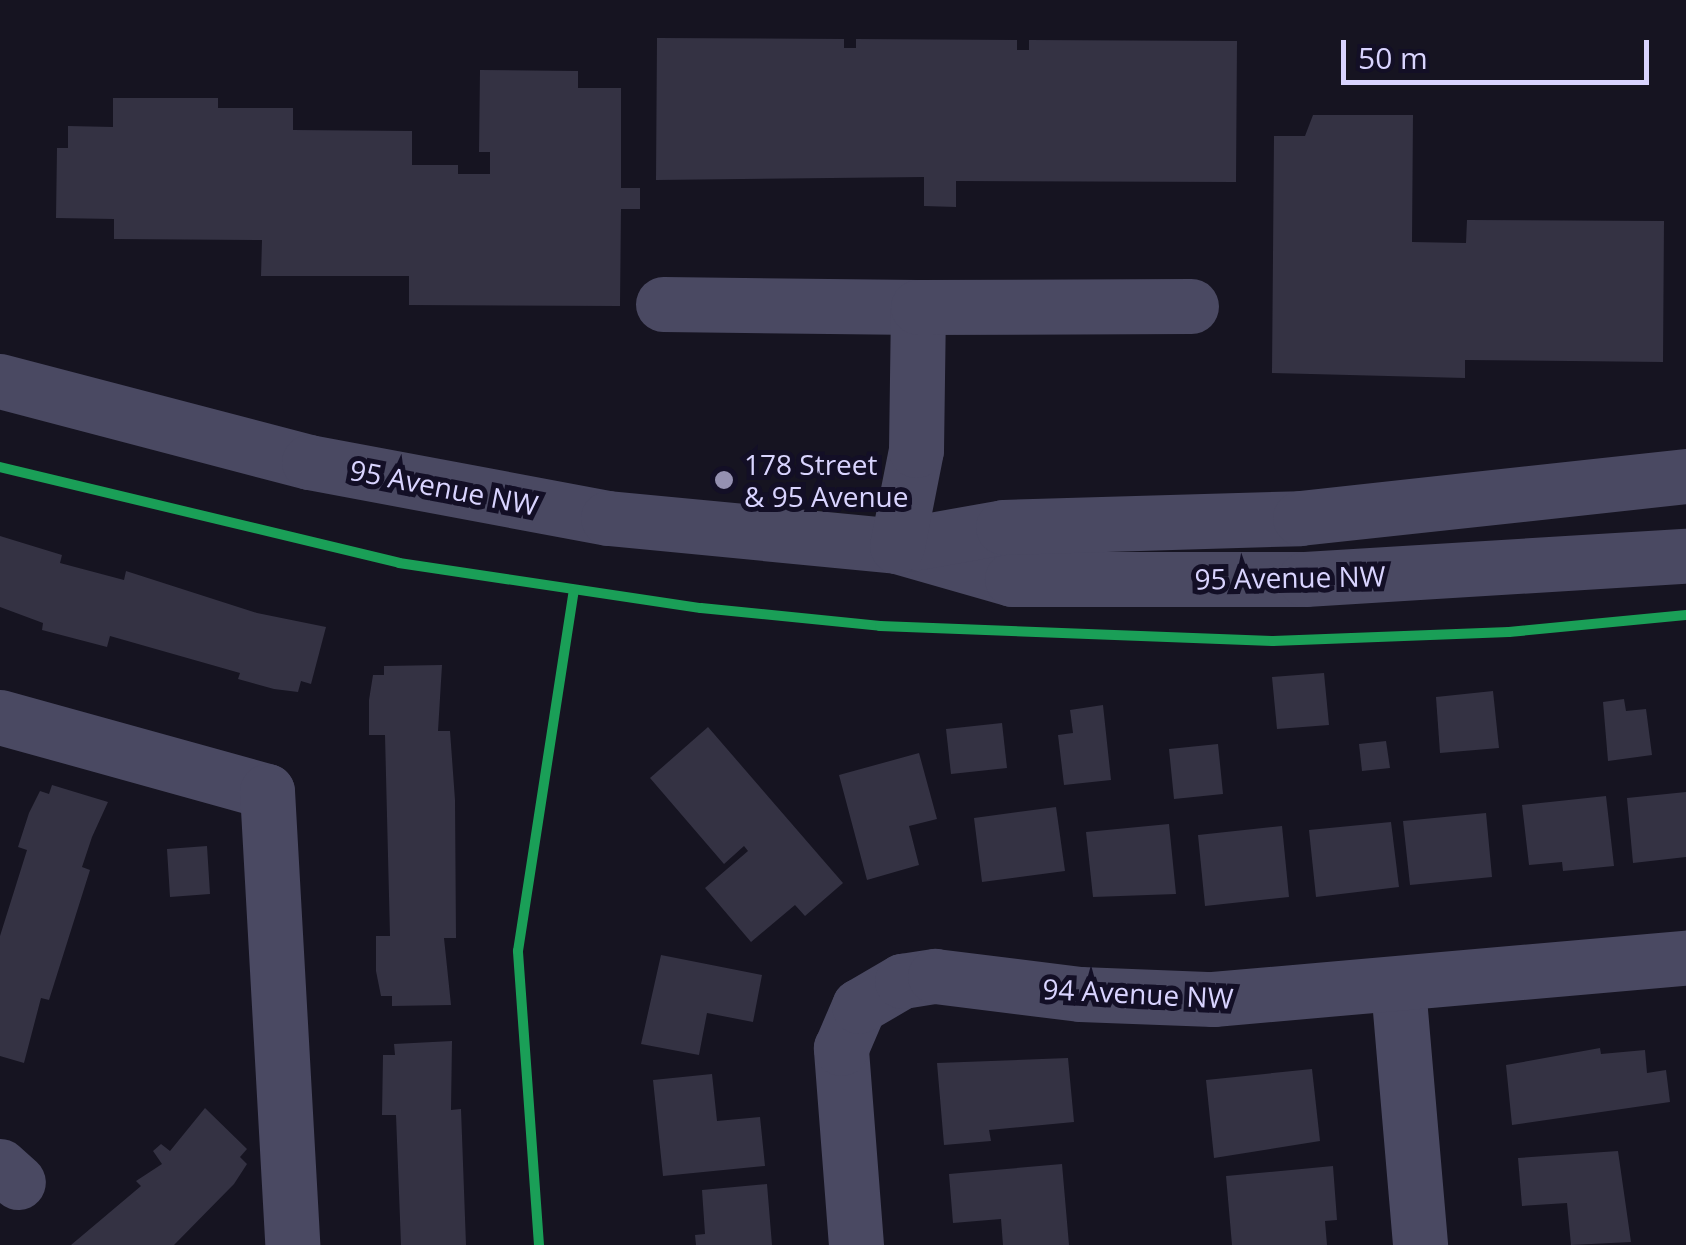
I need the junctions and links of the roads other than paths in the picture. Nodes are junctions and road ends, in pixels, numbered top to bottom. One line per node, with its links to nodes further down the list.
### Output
1 (664, 304): 3 (street)
2 (1191, 306): 3 (street)
3 (918, 307): 6 (street)
4 (0, 382): 6 (street, 95 Avenue NW)
5 (1686, 476): 6 (street, 95 Avenue NW)
6 (897, 546): 7 (street, 95 Avenue NW)
7 (1686, 556)
8 (0, 717): 11 (street)
9 (1686, 958): 10 (street, 94 Avenue NW)
10 (1398, 987): 12 (street, 94 Avenue NW); 13 (street)
11 (292, 1245)
12 (856, 1245)
13 (1420, 1245)

